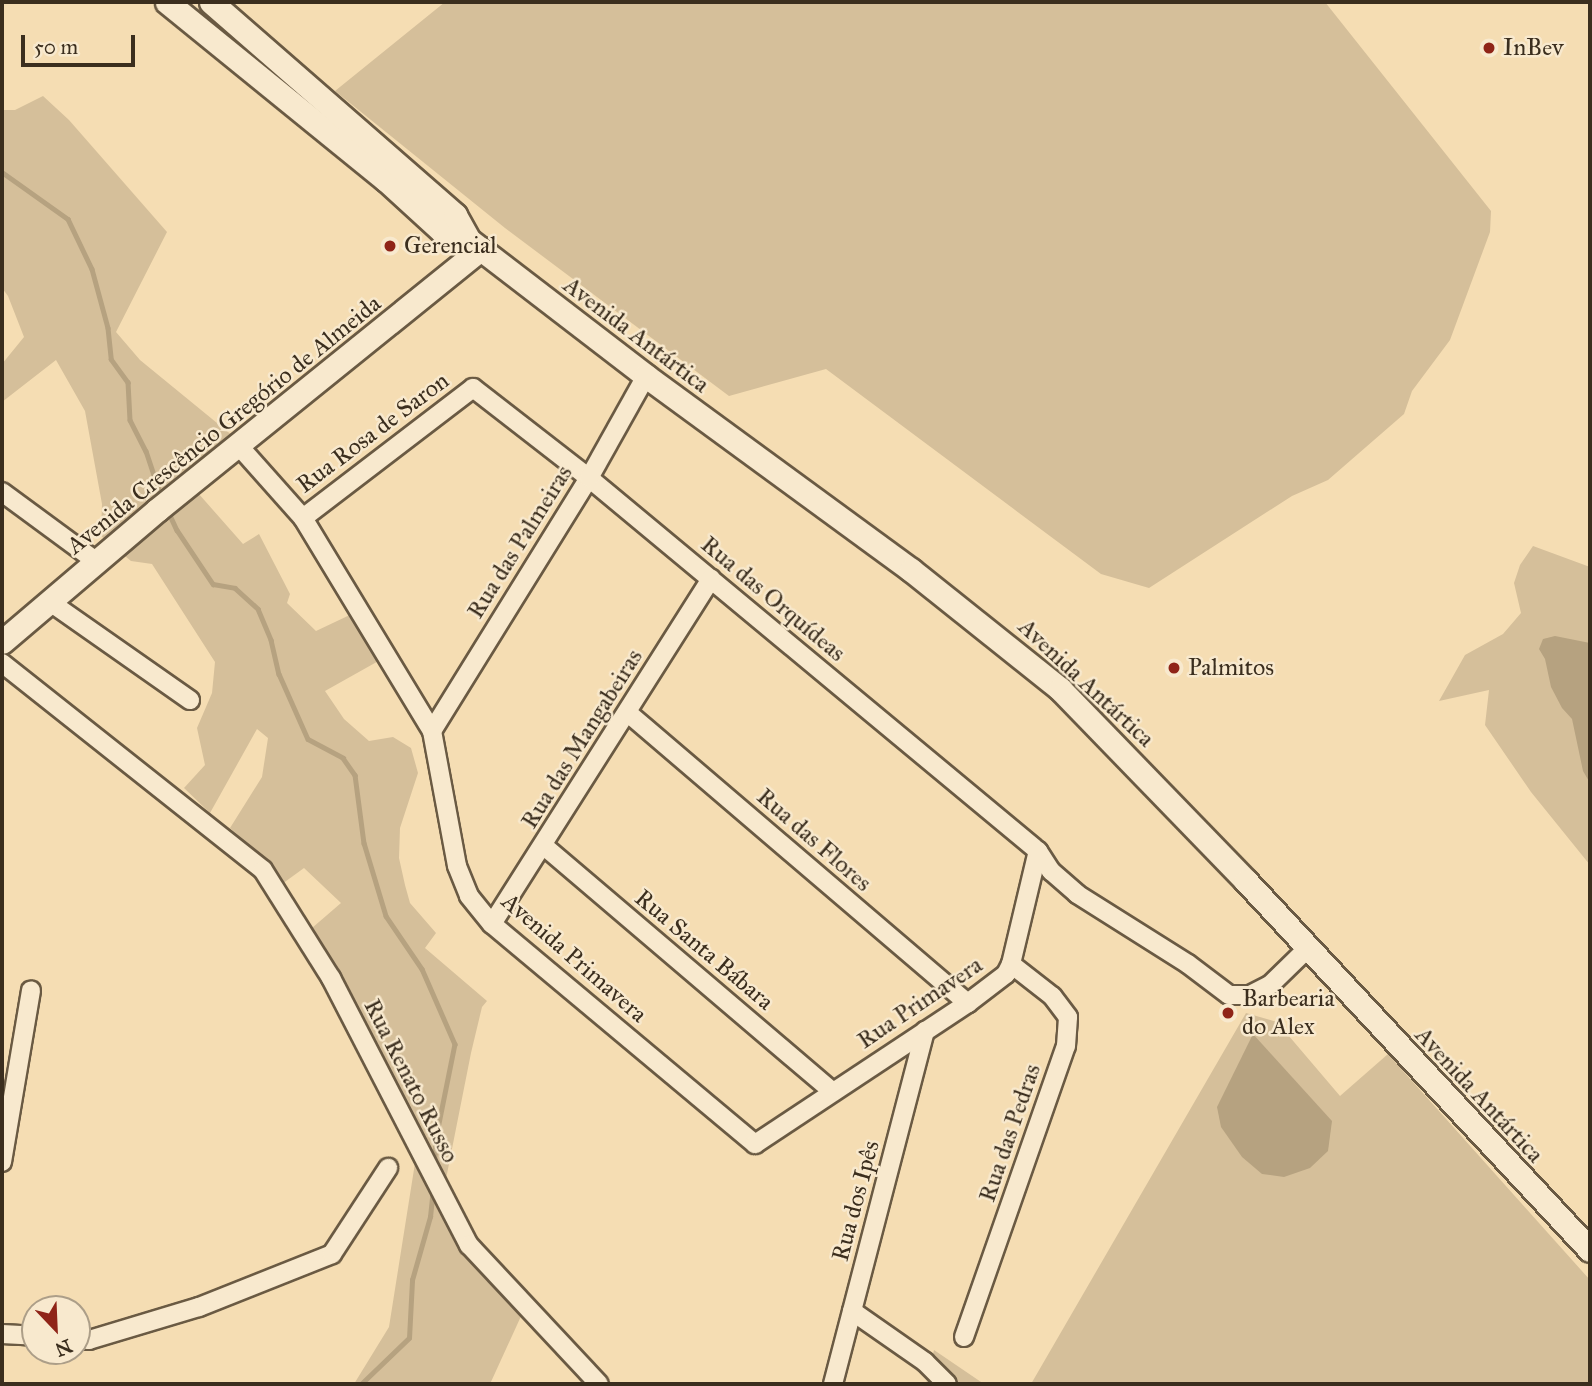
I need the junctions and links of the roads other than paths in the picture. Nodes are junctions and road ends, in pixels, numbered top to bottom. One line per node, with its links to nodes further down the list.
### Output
1 (167, 2): 3 (main road, Avenida Antártica)
2 (211, 2): 3 (main road, Avenida Antártica)
3 (475, 245): 4 (main road, Avenida Antártica); 6 (main road, Avenida Crescêncio Gregório de Almeida)
4 (646, 376): 7 (street, Rua das Palmeiras); 21 (main road, Avenida Antártica)
5 (474, 388): 7 (street, Rua das Orquídeas); 9 (street, Rua Rosa de Saron)
6 (238, 444): 9 (street, Avenida Primavera); 10 (main road, Avenida Crescêncio Gregório de Almeida)
7 (589, 478): 11 (street, Rua das Orquídeas); 17 (street, Rua das Palmeiras)
8 (2, 492): 10 (street)
9 (303, 518): 17 (street, Avenida Primavera)
10 (97, 562): 12 (main road, Avenida Crescêncio Gregório de Almeida)
11 (711, 579): 16 (street, Rua das Mangabeiras); 19 (street, Rua das Orquídeas)
12 (50, 602): 13 (main road, Avenida Crescêncio Gregório de Almeida); 15 (street)
13 (2, 642)
14 (2, 663): 36 (street, Rua Renato Russo)
15 (190, 700)
16 (628, 713): 18 (street, Rua das Mangabeiras); 24 (street, Rua das Flores)
17 (432, 732): 20 (street, Avenida Primavera)
18 (544, 846): 20 (street, Rua das Mangabeiras); 26 (street, Rua Santa Bábara)
19 (1038, 851): 21 (street, Rua das Orquídeas); 22 (street, Rua Primavera)
20 (492, 924): 27 (street, Avenida Primavera)
21 (1308, 948): 30 (main road, Avenida Antártica)
22 (1011, 964): 24 (street, Rua Primavera); 34 (street, Rua das Pedras)
23 (31, 990): 28 (street)
24 (968, 1003): 25 (street, Rua Primavera)
25 (925, 1031): 26 (street, Rua Primavera); 31 (street, Rua dos Ipês)
26 (832, 1091): 27 (street, Rua Primavera)
27 (755, 1144)
28 (2, 1162)
29 (388, 1168): 35 (street)
30 (1590, 1250)
31 (852, 1311): 37 (street, Rua dos Ipês); 38 (street)
32 (2, 1334): 33 (street)
33 (21, 1335)
34 (964, 1337)
35 (91, 1339)
36 (599, 1384)
37 (833, 1384)
38 (947, 1384)

